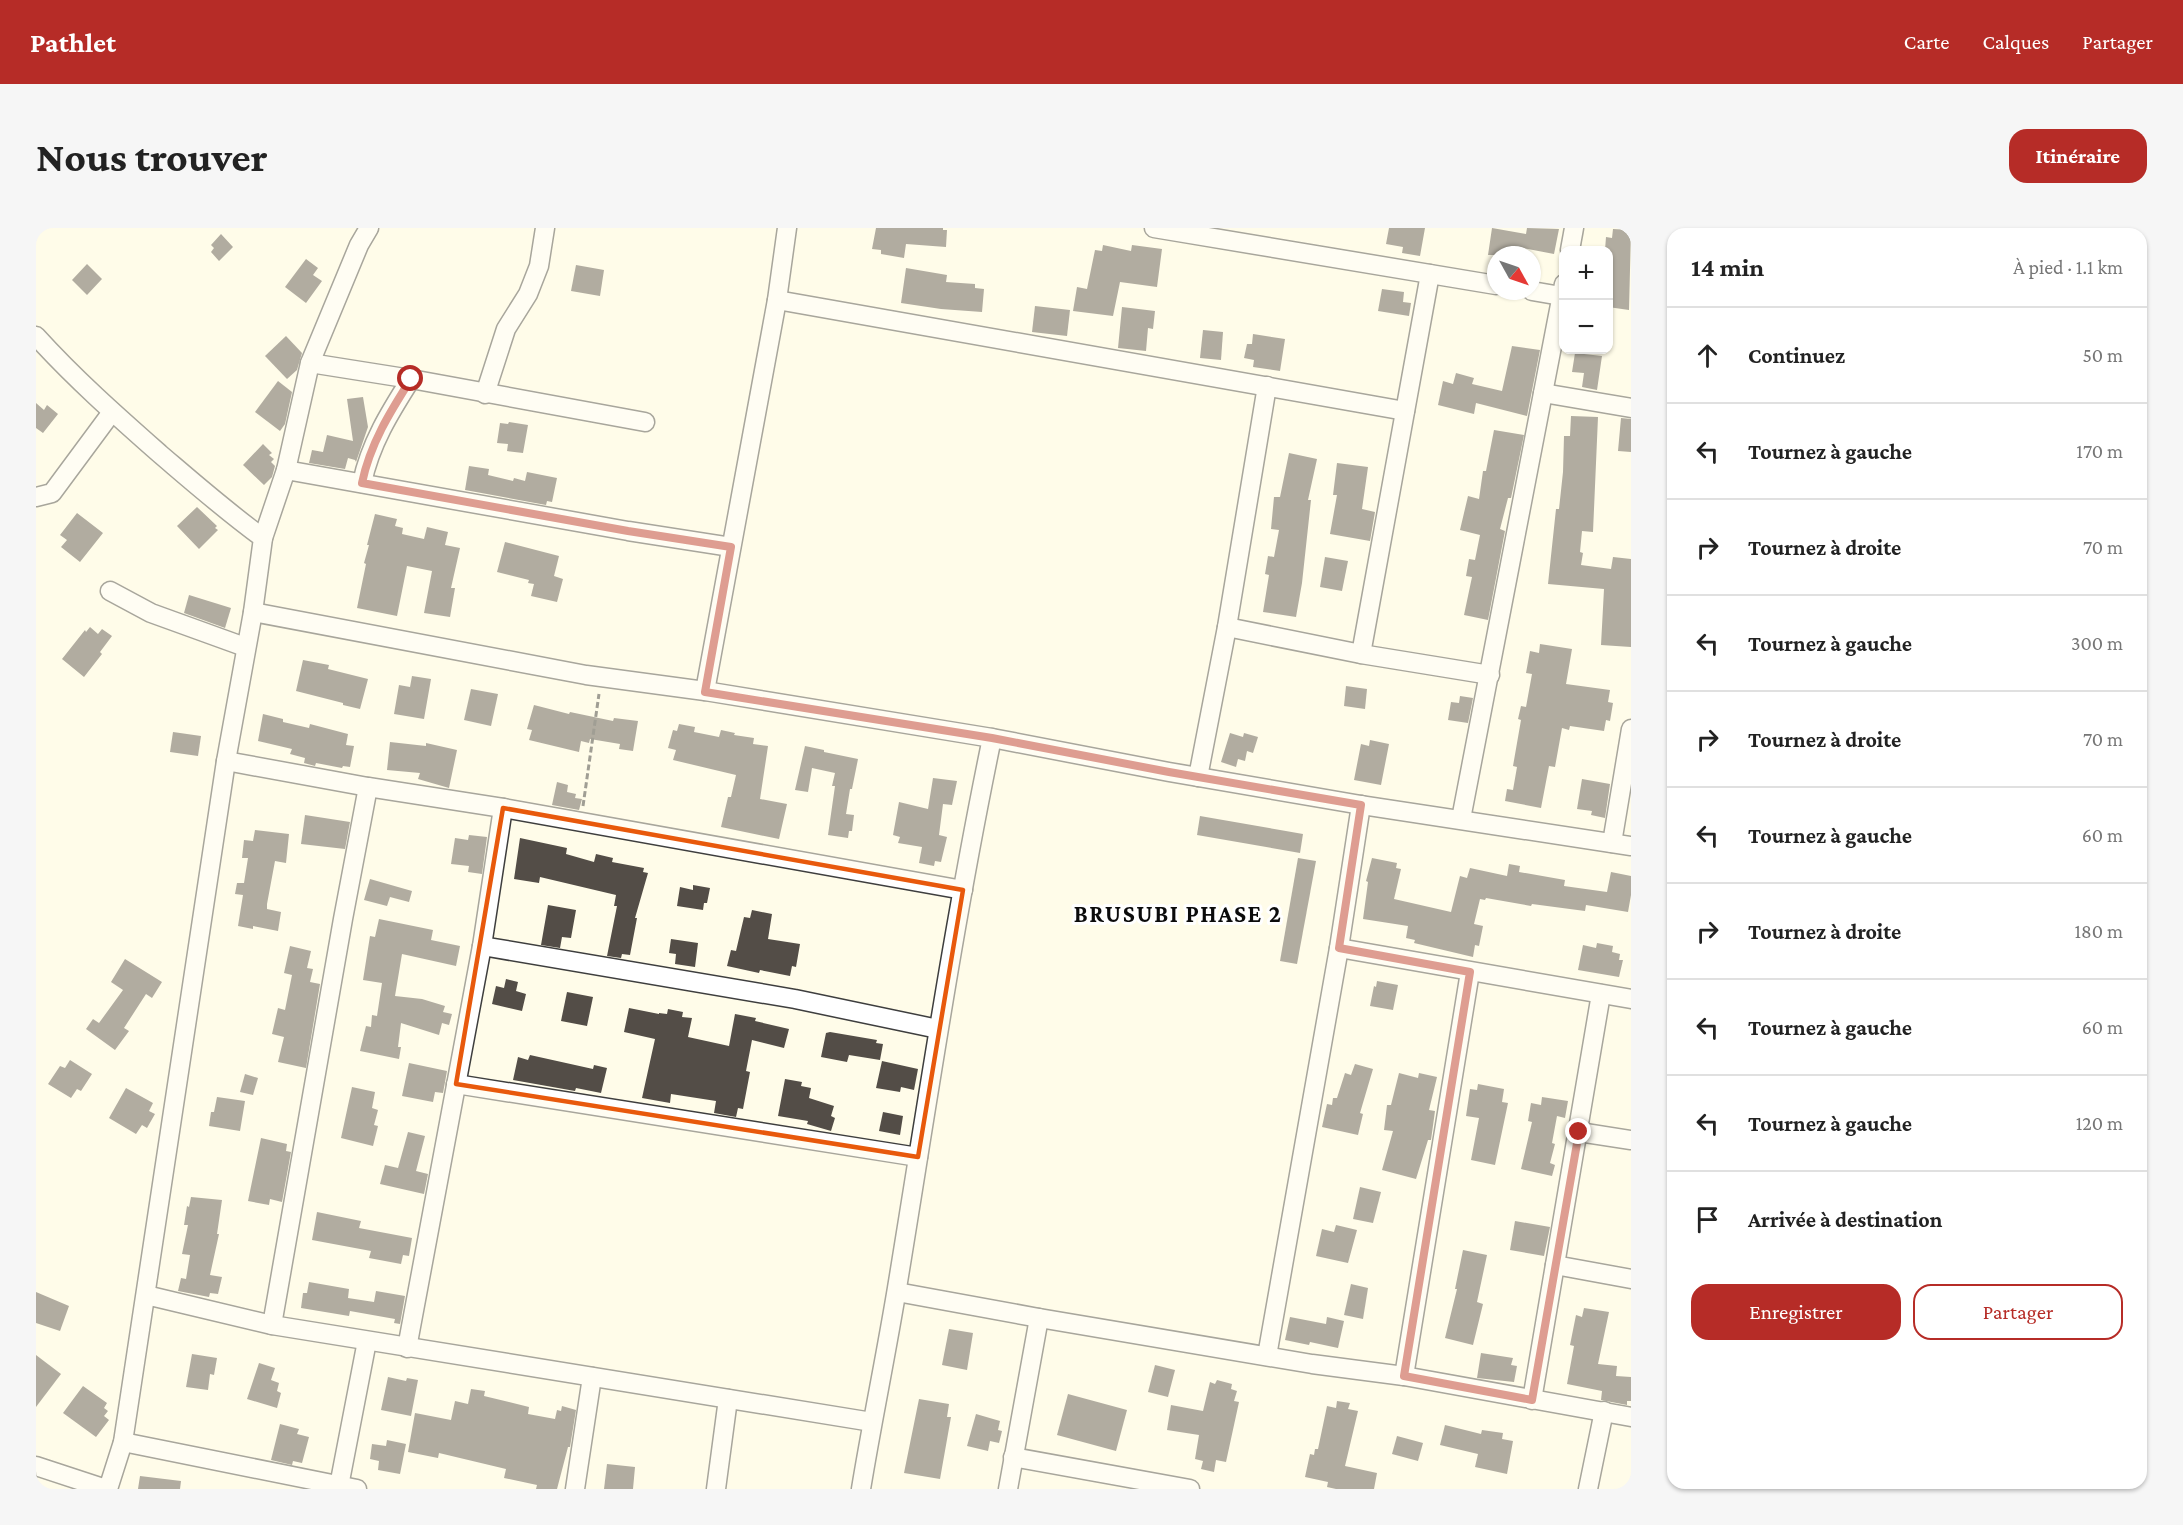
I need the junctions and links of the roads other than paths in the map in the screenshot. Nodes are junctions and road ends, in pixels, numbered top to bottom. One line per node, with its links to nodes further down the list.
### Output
1 (369, 228): 15 (street)
2 (545, 228): 19 (street)
3 (787, 228): 12 (street)
4 (1154, 228): 6 (street)
5 (1574, 228): 7 (street)
6 (1190, 231): 8 (street)
7 (1571, 246)
8 (1430, 274): 9 (street); 21 (street)
9 (1487, 284)
10 (1559, 290): 11 (street)
11 (1541, 291)
12 (777, 300): 17 (street); 28 (street)
13 (1560, 300): 18 (street)
14 (36, 336): 22 (street)
15 (310, 363): 16 (street); 24 (street)
16 (411, 379): 19 (street); 25 (street)
17 (1267, 386): 21 (street); 31 (street)
18 (1542, 393): 20 (street); 34 (street)
19 (485, 394): 23 (street)
20 (1631, 408)
21 (1405, 411): 33 (street)
22 (112, 412): 26 (street); 27 (street)
23 (645, 422)
24 (285, 470): 25 (street); 27 (street)
25 (362, 483): 28 (street)
26 (36, 497)
27 (264, 538): 30 (street)
28 (731, 547): 35 (street)
29 (110, 591): 32 (street)
30 (253, 612): 32 (street); 35 (street)
31 (1227, 627): 33 (street); 39 (street)
32 (245, 647): 38 (street)
33 (1361, 654): 34 (street)
34 (1490, 675): 43 (street)
35 (705, 692): 37 (street)
36 (1631, 729): 44 (street)
37 (992, 738): 39 (street); 46 (street)
38 (226, 761): 40 (street); 60 (street)
39 (1198, 777): 41 (street)
40 (368, 787): 42 (street); 62 (street)
41 (1361, 805): 43 (street); 48 (street)
42 (503, 808): 46 (street); 47 (street)
43 (1461, 819): 44 (street)
44 (1612, 843): 45 (street)
45 (1631, 846)
46 (963, 890): 52 (street)
47 (482, 946): 52 (street); 53 (street)
48 (1339, 948): 49 (street); 65 (street)
49 (1470, 972): 50 (street); 66 (street)
50 (1601, 994): 51 (street); 54 (street)
51 (1631, 999)
52 (938, 1029): 56 (street)
53 (456, 1084): 56 (street); 64 (street)
54 (1579, 1132): 55 (street); 57 (street)
55 (1631, 1140)
56 (918, 1156): 59 (street)
57 (1555, 1265): 58 (street); 69 (street)
58 (1631, 1279)
59 (897, 1292): 61 (street); 72 (street)
60 (146, 1295): 62 (street); 73 (street)
61 (1040, 1318): 65 (street); 74 (street)
62 (272, 1325): 63 (street)
63 (367, 1341): 64 (street); 76 (street)
64 (407, 1348): 67 (street)
65 (1267, 1356): 66 (street)
66 (1404, 1376): 69 (street)
67 (592, 1377): 68 (street); 79 (street)
68 (728, 1399): 72 (street); 80 (street)
69 (1532, 1400): 70 (street)
70 (1604, 1412): 71 (street); 84 (street)
71 (1631, 1417)
72 (872, 1422): 81 (street)
73 (123, 1442): 76 (street); 77 (street)
74 (1013, 1457): 82 (street); 83 (street)
75 (36, 1466): 77 (street)
76 (339, 1486): 78 (street)
77 (107, 1489)
78 (357, 1489)
79 (576, 1489)
80 (716, 1489)
81 (861, 1489)
82 (1008, 1489)
83 (1190, 1489)
84 (1588, 1489)

